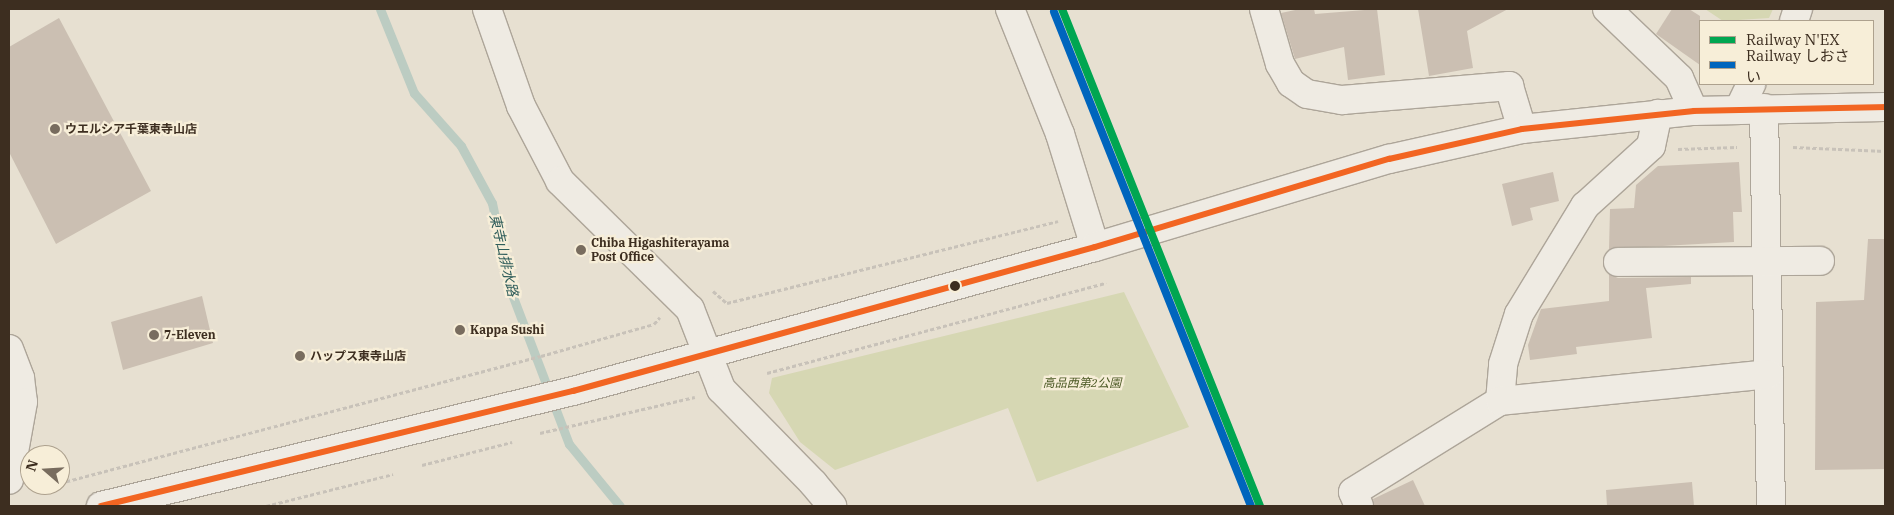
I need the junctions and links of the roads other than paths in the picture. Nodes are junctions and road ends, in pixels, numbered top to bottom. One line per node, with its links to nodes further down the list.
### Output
1 (487, 9): 16 (street)
2 (1010, 9): 11 (street)
3 (1264, 9): 10 (street)
4 (1607, 9): 8 (street)
5 (1751, 85): 7 (street)
6 (1885, 107): 7 (street)
7 (1752, 109): 8 (street); 12 (street)
8 (1694, 111): 9 (street)
9 (1658, 114): 10 (street); 18 (street)
10 (1522, 129): 11 (street)
11 (1096, 247): 16 (street)
12 (1767, 259): 13 (street); 14 (street); 17 (street)
13 (1820, 260)
14 (1618, 262)
15 (9, 349): 19 (street)
16 (707, 352): 20 (street); 21 (street)
17 (1769, 374): 18 (street); 23 (street)
18 (1500, 401): 22 (street)
19 (9, 480)
20 (112, 505)
21 (832, 506)
22 (1360, 506)
23 (1771, 506)

